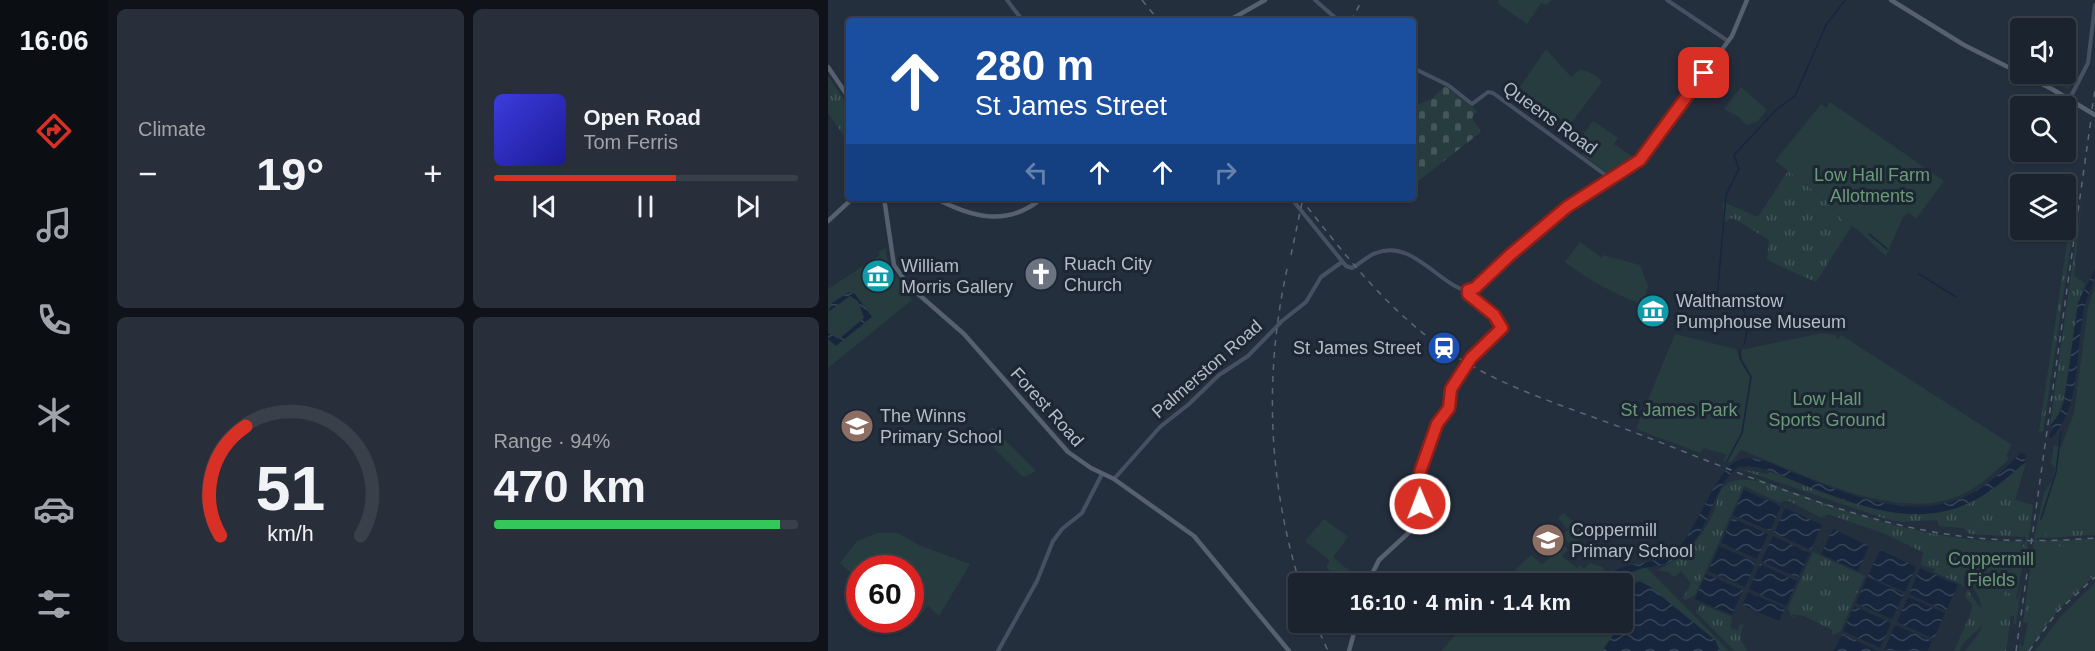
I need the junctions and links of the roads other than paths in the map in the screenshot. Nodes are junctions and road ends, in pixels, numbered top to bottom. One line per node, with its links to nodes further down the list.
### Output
1 (1007, 0): 8 (street)
2 (1265, 0): 9 (main road)
3 (1314, 0): 10 (street)
4 (1667, 0): 11 (street)
5 (1747, 0): 11 (main road)
6 (1891, 0): 17 (main road)
7 (2095, 5): 18 (street)
8 (1021, 18)
9 (1233, 18)
10 (1336, 18)
11 (1728, 41): 21 (main road)
12 (828, 62): 15 (main road)
13 (828, 67): 16 (main road)
14 (1416, 69): 21 (street, Queens Road)
15 (846, 88)
16 (846, 94)
17 (2061, 96)
18 (2071, 96)
19 (2076, 104): 20 (main road)
20 (2095, 115)
21 (1611, 179): 30 (main road)
22 (850, 201): 27 (main road)
23 (884, 201): 31 (main road, Forest Road)
24 (941, 201): 25 (main road)
25 (1038, 201)
26 (1293, 201): 28 (street)
27 (828, 221)
28 (1342, 262): 29 (street); 32 (street, Palmerston Road)
29 (1467, 291): 30 (main road)
30 (1473, 292): 33 (main road)
31 (1102, 474): 32 (main road, Forest Road); 35 (street)
32 (1114, 479): 36 (main road, Forest Road)
33 (1373, 573)
34 (1354, 633): 37 (main road)
35 (998, 651)
36 (1289, 651)
37 (1349, 651)

